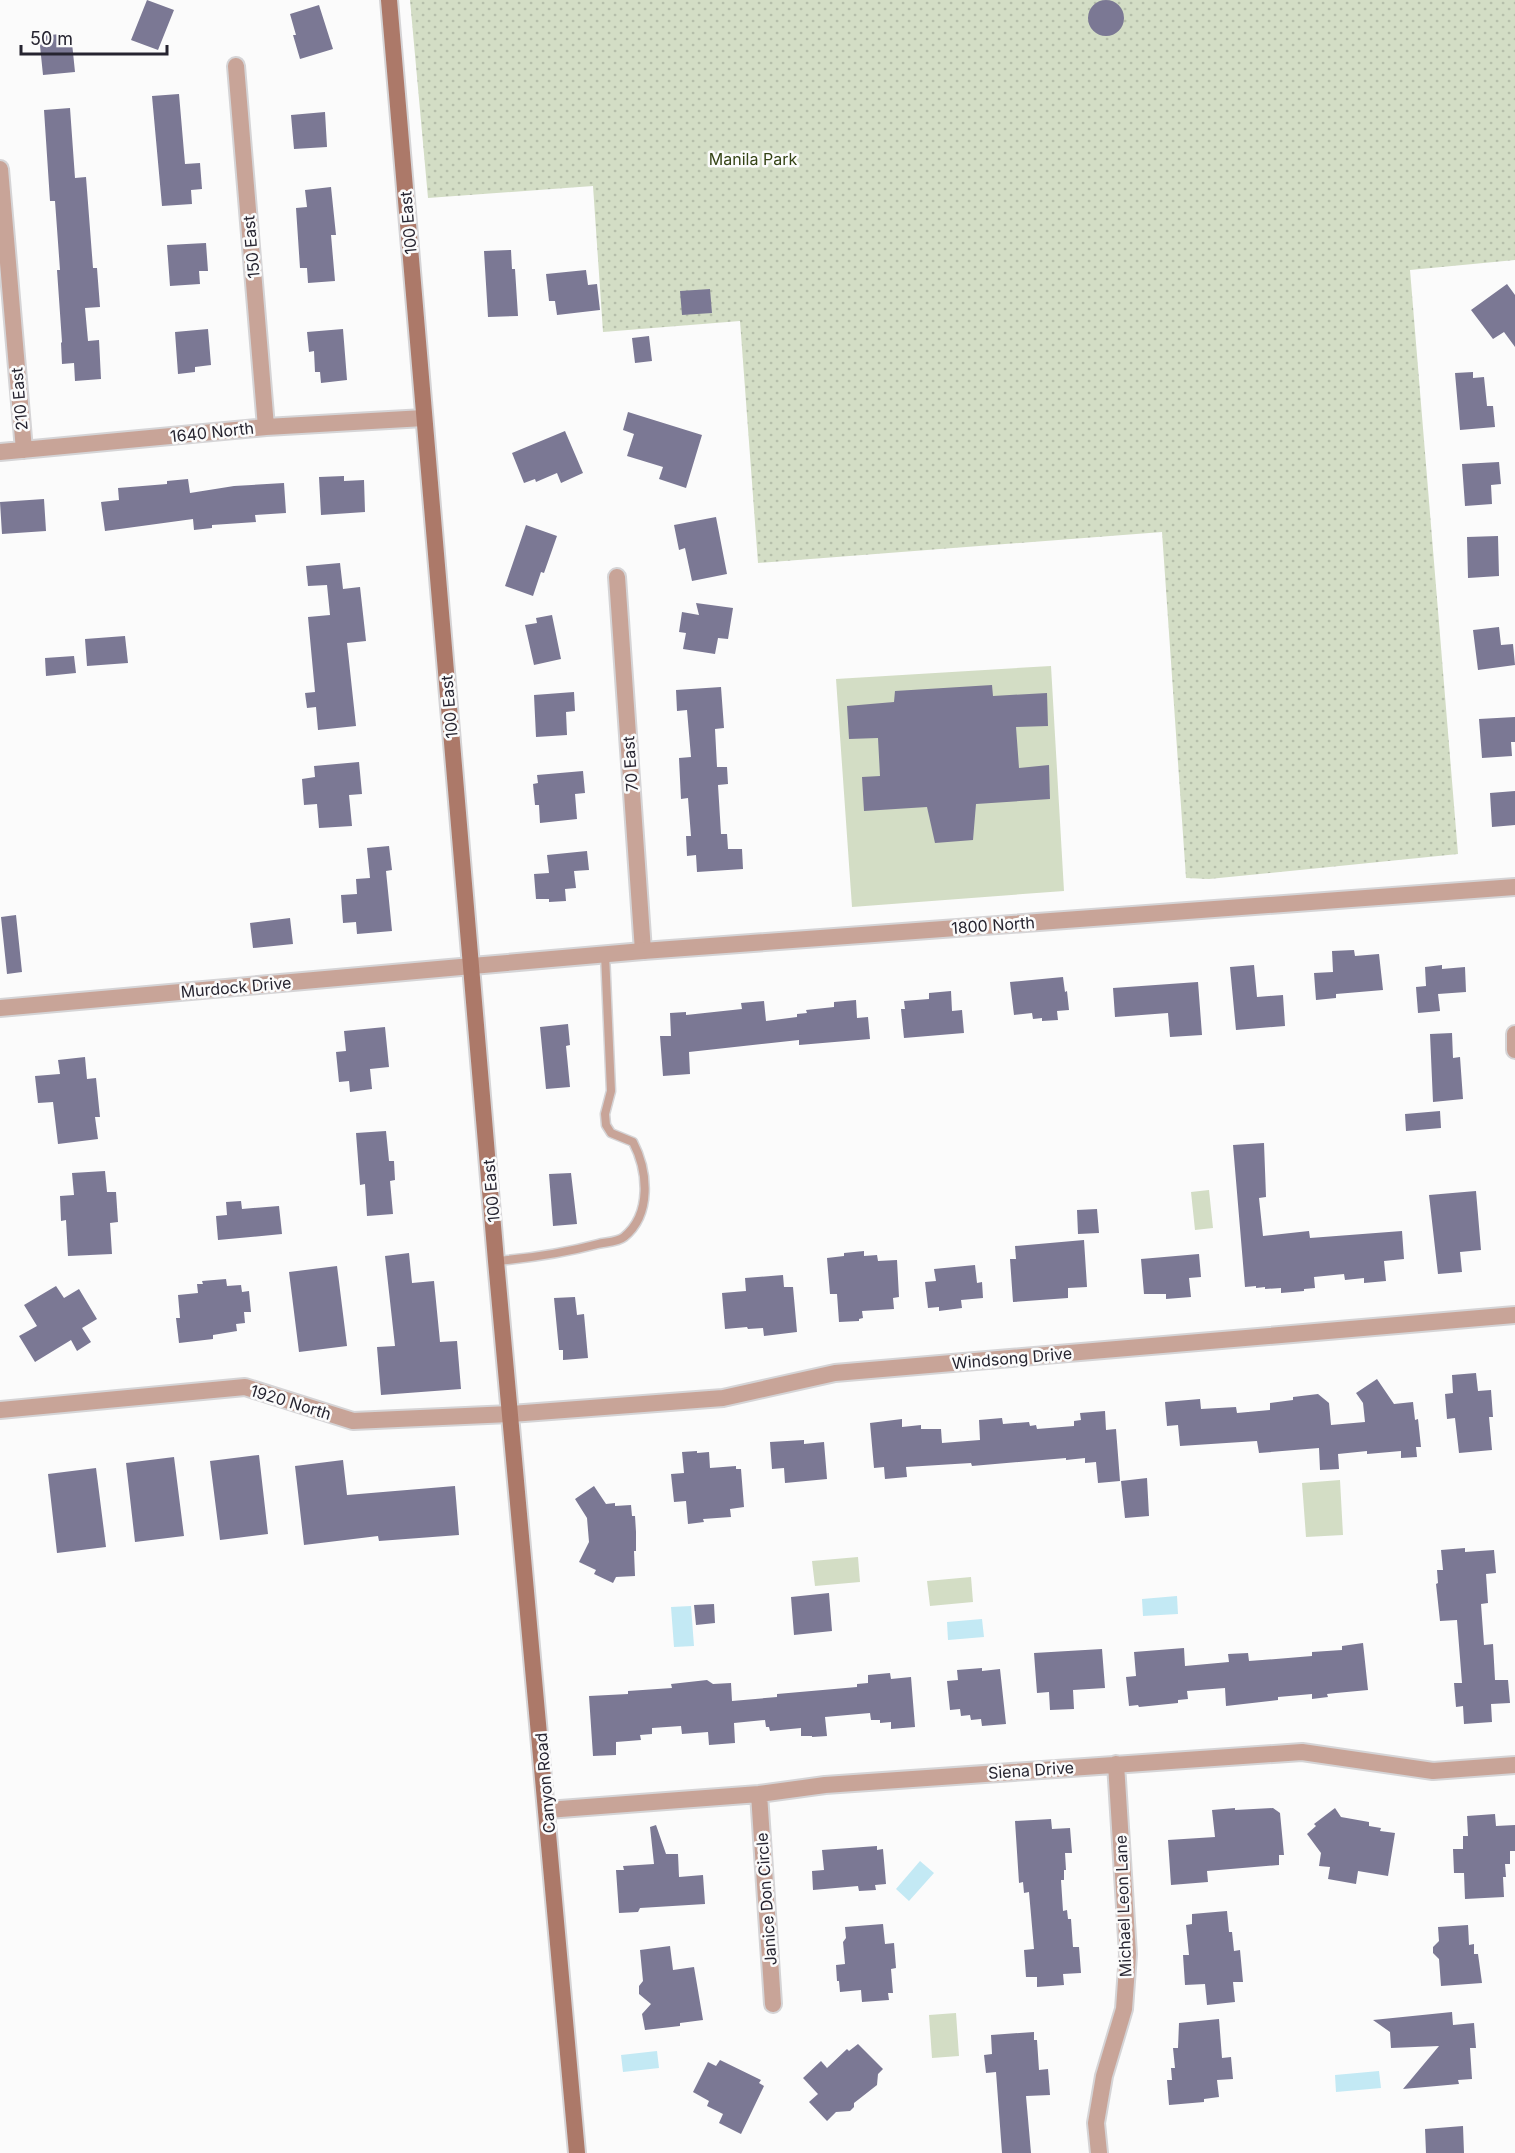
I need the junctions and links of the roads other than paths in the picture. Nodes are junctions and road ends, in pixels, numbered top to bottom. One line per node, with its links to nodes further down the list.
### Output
1 (389, 0): 4 (main road, 100 East)
2 (236, 66): 5 (street, 150 East)
3 (0, 169): 6 (street, 210 East)
4 (424, 418): 5 (street, 1640 North); 12 (main road, 100 East)
5 (266, 426): 6 (street, 1640 North)
6 (24, 450): 7 (street, 1640 North)
7 (0, 452)
8 (616, 577): 10 (street, 70 East)
9 (1515, 887): 10 (street, 1800 North)
10 (643, 951): 11 (street, 1800 North)
11 (605, 954): 12 (street, 1800 North); 16 (lane)
12 (472, 966): 13 (street, Murdock Drive); 16 (main road, 100 East)
13 (0, 1008)
14 (1515, 1034): 15 (street)
15 (1515, 1050)
16 (496, 1261): 19 (main road, 100 East)
17 (1515, 1315): 19 (street, Windsong Drive)
18 (0, 1410): 19 (street, 1920 North)
19 (511, 1414): 23 (main road, Canyon Road)
20 (1116, 1764): 21 (street, Siena Drive); 22 (street, Siena Drive); 26 (street, Michael Leon Lane)
21 (1515, 1765)
22 (759, 1794): 23 (street, Siena Drive); 24 (street, Janice Don Circle)
23 (547, 1810): 25 (main road, Canyon Road)
24 (773, 2004)
25 (577, 2153)
26 (1099, 2153)

